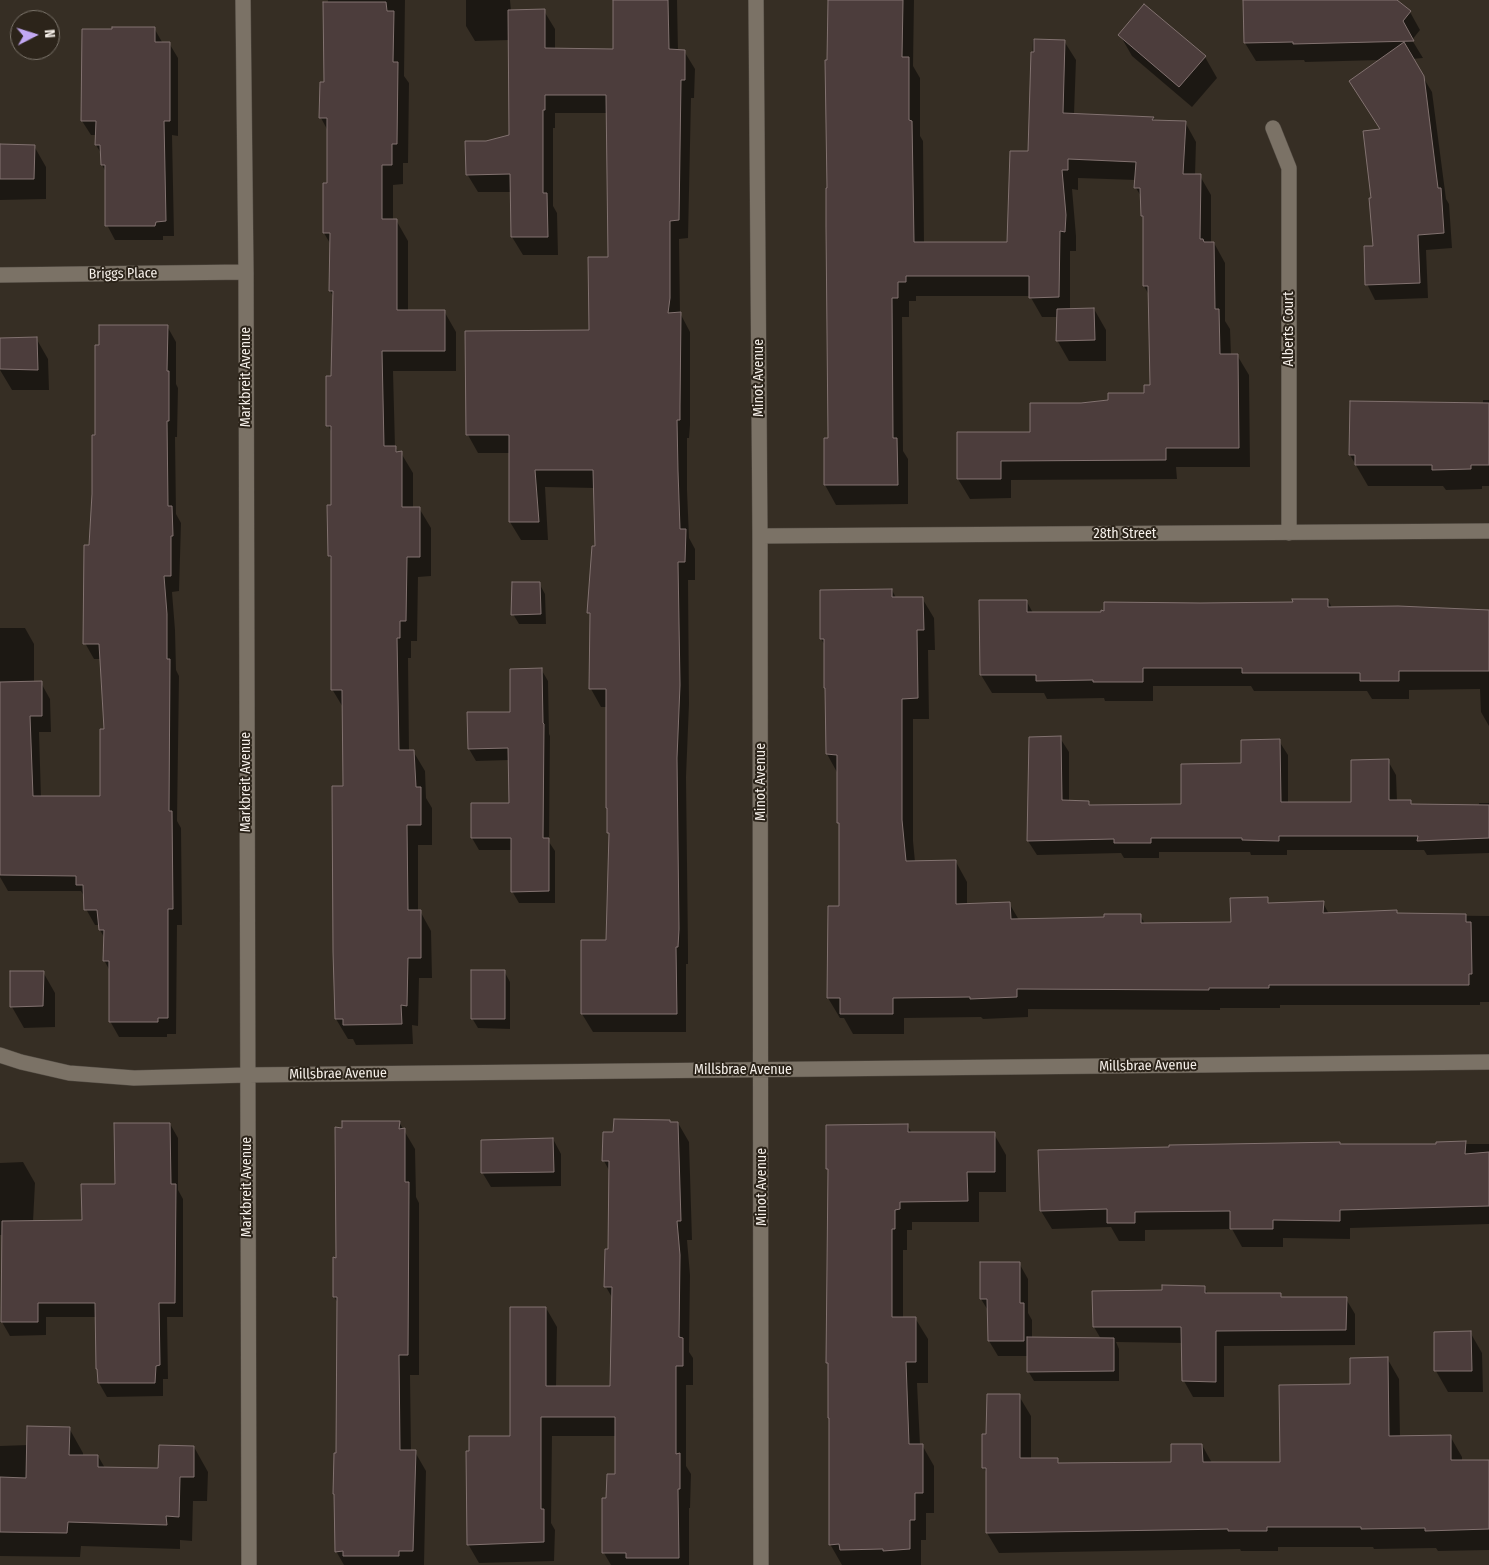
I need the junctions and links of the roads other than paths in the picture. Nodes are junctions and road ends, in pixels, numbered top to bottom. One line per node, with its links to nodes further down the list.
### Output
1 (243, 0): 4 (street, Markbreit Avenue)
2 (756, 0): 8 (street, Minot Avenue)
3 (1273, 128): 7 (street, Alberts Court)
4 (246, 272): 5 (street, Briggs Place); 12 (street, Markbreit Avenue)
5 (0, 276)
6 (1489, 531): 7 (street, 28th Street)
7 (1288, 533): 8 (street, 28th Street)
8 (760, 536): 11 (street, Minot Avenue)
9 (0, 1055): 12 (street, Millsbrae Avenue)
10 (1489, 1062): 11 (street, Millsbrae Avenue)
11 (761, 1070): 12 (street, Millsbrae Avenue); 14 (street, Minot Avenue)
12 (247, 1075): 13 (street, Markbreit Avenue)
13 (249, 1565)
14 (761, 1565)

